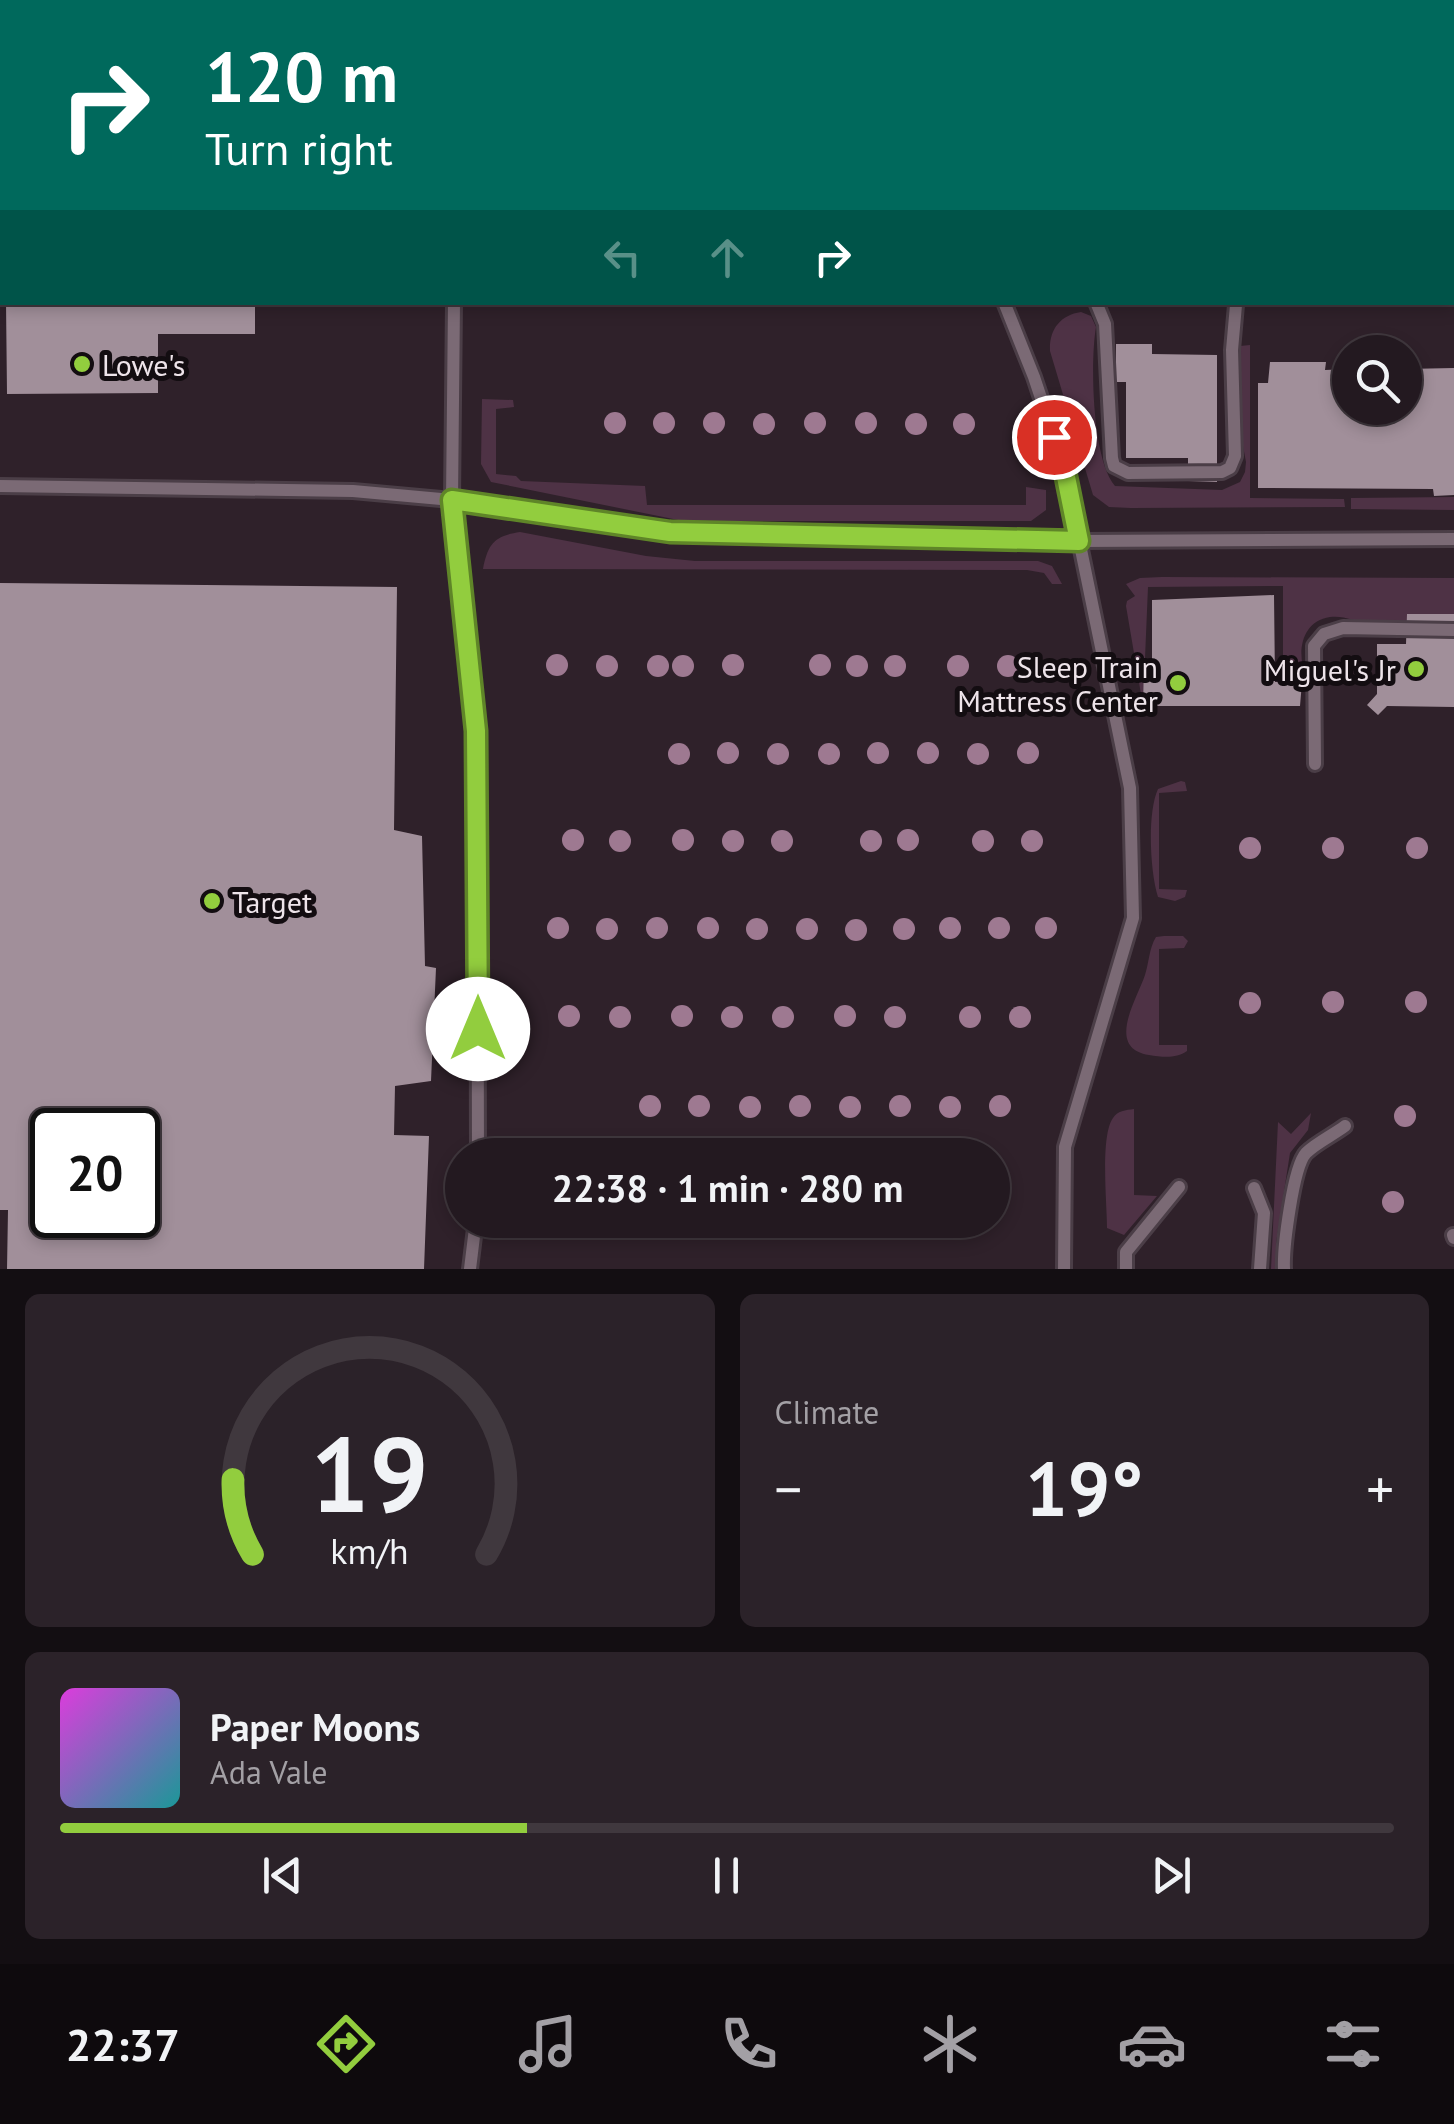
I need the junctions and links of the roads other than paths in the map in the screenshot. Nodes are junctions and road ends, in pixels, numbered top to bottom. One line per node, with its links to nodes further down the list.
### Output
1 (454, 305): 6 (lane)
2 (1005, 305): 8 (lane)
3 (1097, 305): 4 (lane)
4 (1236, 305)
5 (0, 486): 6 (lane)
6 (452, 500): 8 (lane); 12 (lane)
7 (1454, 540): 8 (lane)
8 (1079, 541): 17 (lane)
9 (1454, 630): 10 (lane)
10 (1315, 764)
11 (1345, 1126): 20 (lane)
12 (478, 1138)
13 (1179, 1187): 18 (lane)
14 (1254, 1188): 19 (lane)
15 (474, 1238): 16 (lane)
16 (470, 1269)
17 (1064, 1269)
18 (1126, 1269)
19 (1260, 1269)
20 (1284, 1269)

